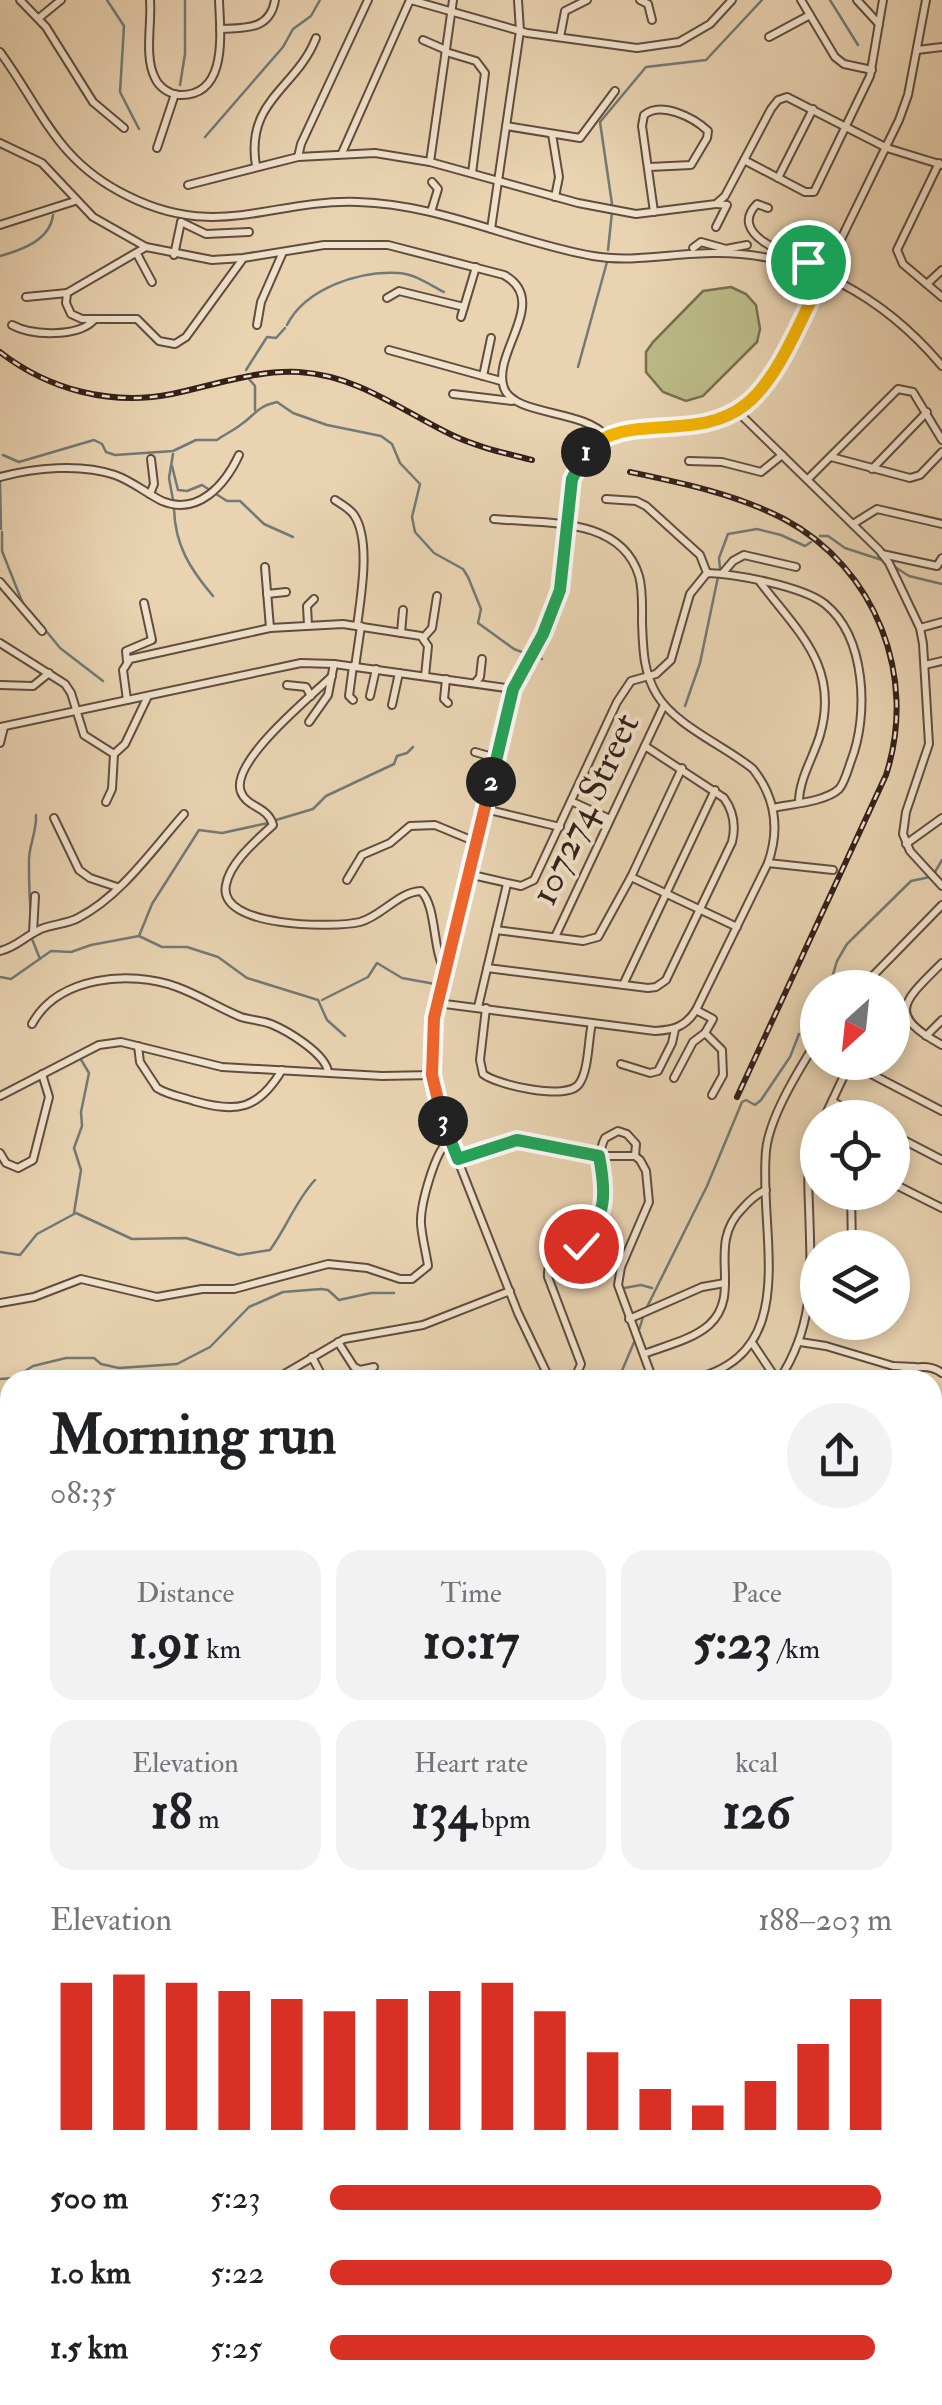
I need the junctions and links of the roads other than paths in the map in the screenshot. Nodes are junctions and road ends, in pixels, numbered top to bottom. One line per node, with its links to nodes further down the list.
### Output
1 (20, 0): 19 (street)
2 (60, 0): 19 (street)
3 (150, 0): 34 (street)
4 (219, 0): 22 (street)
5 (275, 0): 22 (street)
6 (368, 0): 44 (street)
7 (411, 0): 17 (street); 43 (street)
8 (453, 0): 17 (street)
9 (518, 0): 23 (street)
10 (587, 0): 24 (street)
11 (732, 0): 24 (street)
12 (802, 0): 18 (street)
13 (857, 0): 21 (street)
14 (883, 0): 21 (street)
15 (926, 0): 29 (street)
16 (644, 2): 20 (street)
17 (452, 12): 23 (street); 30 (street)
18 (810, 15): 25 (street); 32 (street)
19 (38, 18): 37 (street)
20 (652, 20)
21 (878, 24): 32 (street)
22 (220, 29): 34 (street)
23 (520, 32): 24 (street); 36 (street)
24 (560, 37)
25 (769, 37)
26 (316, 38): 48 (street)
27 (423, 40): 30 (street)
28 (942, 47): 29 (street)
29 (917, 50): 42 (street)
30 (446, 51): 46 (street); 50 (street)
31 (0, 52): 61 (street)
32 (872, 70): 38 (street)
33 (614, 91): 39 (street)
34 (175, 94): 41 (street)
35 (813, 109): 38 (street); 45 (street); 51 (street)
36 (506, 126): 39 (street); 53 (street)
37 (124, 128)
38 (846, 128): 42 (street); 51 (street)
39 (552, 134): 55 (street)
40 (0, 143): 56 (street)
41 (157, 148)
42 (887, 148): 47 (street); 77 (street)
43 (342, 153): 44 (street); 46 (street)
44 (298, 156): 48 (street)
45 (744, 160): 51 (street); 57 (street)
46 (430, 162): 50 (street)
47 (940, 164): 79 (street)
48 (256, 166): 54 (street)
49 (648, 167): 49 (street); 60 (street)
50 (472, 174): 53 (street)
51 (778, 178)
52 (432, 182): 59 (street)
53 (499, 182): 55 (street); 64 (street)
54 (188, 185)
55 (555, 197): 60 (street)
56 (76, 200): 62 (street); 67 (street)
57 (716, 204): 60 (street); 63 (street)
58 (768, 208): 75 (street)
59 (431, 212): 61 (street); 64 (street)
60 (654, 212)
61 (182, 218): 65 (street); 71 (street)
62 (0, 226)
63 (716, 227)
64 (490, 229): 73 (street)
65 (249, 232)
66 (747, 245): 68 (street)
67 (146, 248): 70 (street); 71 (street)
68 (694, 248)
69 (283, 252): 72 (street); 74 (street); 89 (street)
70 (137, 254): 78 (street); 81 (street)
71 (174, 254): 72 (street)
72 (243, 258): 87 (street)
73 (800, 266): 75 (street); 80 (street)
74 (476, 267): 85 (street); 94 (street)
75 (811, 270): 77 (street)
76 (942, 270): 79 (street)
77 (824, 274): 80 (street); 92 (street)
78 (152, 282)
79 (928, 283): 83 (street)
80 (815, 291): 97 (street)
81 (67, 293): 82 (street); 87 (street)
82 (26, 296)
83 (942, 296)
84 (387, 298): 85 (street)
85 (464, 307): 86 (street)
86 (461, 317)
87 (94, 320): 88 (street)
88 (12, 325)
89 (258, 325)
90 (491, 338): 93 (street)
91 (389, 350): 93 (street)
92 (942, 366)
93 (483, 376): 94 (street)
94 (502, 381): 96 (street)
95 (453, 394): 96 (street)
96 (513, 401): 99 (street)
97 (737, 411): 99 (street); 102 (street)
98 (927, 412): 100 (street); 104 (street); 107 (street)
99 (606, 436): 116 (street)
100 (942, 440)
101 (942, 452): 107 (street)
102 (782, 455): 106 (street); 109 (street)
103 (239, 456): 110 (street)
104 (831, 457): 107 (street); 109 (street)
105 (151, 459): 110 (street)
106 (689, 461)
107 (872, 469)
108 (0, 477): 110 (street)
109 (808, 479): 114 (street)
110 (150, 494)
111 (606, 499): 121 (street)
112 (335, 500): 133 (street)
113 (494, 519): 116 (street)
114 (853, 524): 115 (street); 117 (street)
115 (942, 524)
116 (568, 526): 151 (street); 156 (street)
117 (882, 554): 118 (street); 135 (street)
118 (942, 558)
119 (264, 567): 126 (street)
120 (796, 567): 122 (street)
121 (707, 573): 122 (street); 151 (street)
122 (722, 574): 124 (street)
123 (0, 582): 136 (street)
124 (760, 582): 177 (street); 177 (street)
125 (286, 592): 126 (street)
126 (267, 594): 134 (street)
127 (437, 596): 138 (street)
128 (314, 598): 132 (street)
129 (144, 603): 141 (street)
130 (403, 610): 137 (street)
131 (942, 622): 135 (street)
132 (308, 625): 133 (street); 134 (street)
133 (359, 626): 137 (street); 145 (street)
134 (270, 628): 141 (street)
135 (920, 628): 144 (street)
136 (42, 631)
137 (401, 632): 138 (street)
138 (424, 637): 150 (street)
139 (0, 643): 147 (street)
140 (482, 658): 153 (street)
141 (127, 661): 160 (street)
142 (942, 661): 144 (street)
143 (334, 664): 145 (street); 149 (street); 157 (street)
144 (925, 665): 186 (street)
145 (354, 666): 146 (street); 161 (street)
146 (376, 670): 148 (street); 159 (street)
147 (49, 672): 154 (street); 165 (street)
148 (399, 673): 150 (street); 163 (street)
149 (332, 676): 158 (street); 166 (street)
150 (425, 676): 152 (street)
151 (647, 677): 164 (street); 176 (street)
152 (446, 680): 153 (street); 162 (street)
153 (474, 684): 156 (street)
154 (0, 685)
155 (288, 685): 158 (street)
156 (513, 689): 170 (street)
157 (148, 696): 160 (street); 172 (street)
158 (311, 696): 207 (street)
159 (370, 696)
160 (127, 700): 165 (street)
161 (353, 700)
162 (448, 703)
163 (392, 705)
164 (664, 705): 169 (street, 107274 Street); 178 (street)
165 (76, 711): 167 (street); 172 (street)
166 (310, 722)
167 (2, 727): 168 (street)
168 (0, 743)
169 (645, 746): 173 (street); 183 (street, 107274 Street)
170 (499, 747): 171 (street); 179 (street)
171 (475, 752)
172 (114, 754): 175 (street)
173 (682, 768): 174 (street); 190 (street)
174 (715, 790): 195 (street); 198 (street)
175 (106, 802)
176 (573, 802): 183 (street); 184 (street)
177 (799, 802): 178 (street)
178 (773, 808): 187 (street)
179 (484, 809): 184 (street); 185 (street)
180 (184, 814): 194 (street)
181 (54, 818): 194 (street)
182 (942, 818): 186 (street)
183 (610, 819): 202 (street, 107274 Street)
184 (560, 827): 192 (street)
185 (476, 842): 189 (street); 191 (street)
186 (906, 844): 193 (street)
187 (768, 862): 188 (street); 199 (street)
188 (834, 870)
189 (468, 874): 192 (street); 207 (street)
190 (632, 877): 195 (street); 202 (street)
191 (346, 880)
192 (507, 884): 200 (street)
193 (942, 886)
194 (116, 887): 201 (street)
195 (666, 893): 198 (street); 208 (street)
196 (35, 896): 201 (street)
197 (942, 905): 206 (street)
198 (700, 910): 199 (street); 208 (street)
199 (737, 927): 212 (street)
200 (496, 930): 202 (street); 205 (street)
201 (33, 933): 203 (street)
202 (555, 936)
203 (0, 951)
204 (942, 963): 209 (street)
205 (487, 968): 208 (street); 211 (street)
206 (879, 970)
207 (444, 971): 210 (street)
208 (623, 985)
209 (910, 998)
210 (437, 1003): 211 (street); 226 (street)
211 (482, 1008): 214 (street); 214 (street)
212 (696, 1010): 217 (street); 218 (street)
213 (942, 1020): 219 (street)
214 (592, 1022): 217 (street)
215 (910, 1023): 219 (street)
216 (32, 1024): 224 (street)
217 (675, 1029): 222 (street)
218 (706, 1033): 228 (street); 231 (street)
219 (926, 1036): 220 (street)
220 (942, 1045)
221 (138, 1046): 223 (street); 223 (street); 225 (street)
222 (621, 1064)
223 (282, 1070): 224 (street)
224 (328, 1072): 226 (street)
225 (42, 1074): 230 (street); 235 (street)
226 (432, 1075): 233 (street)
227 (800, 1075): 240 (street)
228 (674, 1078)
229 (884, 1080): 232 (street)
230 (0, 1096)
231 (712, 1096)
232 (942, 1111)
233 (450, 1140): 238 (street); 245 (street)
234 (910, 1143): 239 (street)
235 (0, 1153)
236 (599, 1156): 237 (street); 237 (street); 238 (street); 257 (street)
237 (634, 1156): 246 (street)
238 (458, 1159): 244 (street)
239 (942, 1160)
240 (766, 1190): 243 (street); 249 (street)
241 (910, 1191): 242 (street)
242 (942, 1208)
243 (724, 1283): 246 (street); 250 (street)
244 (510, 1291): 247 (street); 256 (street)
245 (0, 1303)
246 (629, 1318): 250 (street)
247 (338, 1342): 251 (street); 252 (street)
248 (800, 1342): 253 (street); 261 (street)
249 (753, 1344): 259 (street); 260 (street)
250 (644, 1354): 258 (street)
251 (312, 1357): 254 (street); 255 (street)
252 (374, 1367)
253 (915, 1368): 262 (street); 263 (street)
254 (291, 1370)
255 (319, 1370)
256 (546, 1370)
257 (578, 1370)
258 (650, 1370)
259 (719, 1370)
260 (771, 1370)
261 (784, 1370)
262 (910, 1370)
263 (938, 1370)

